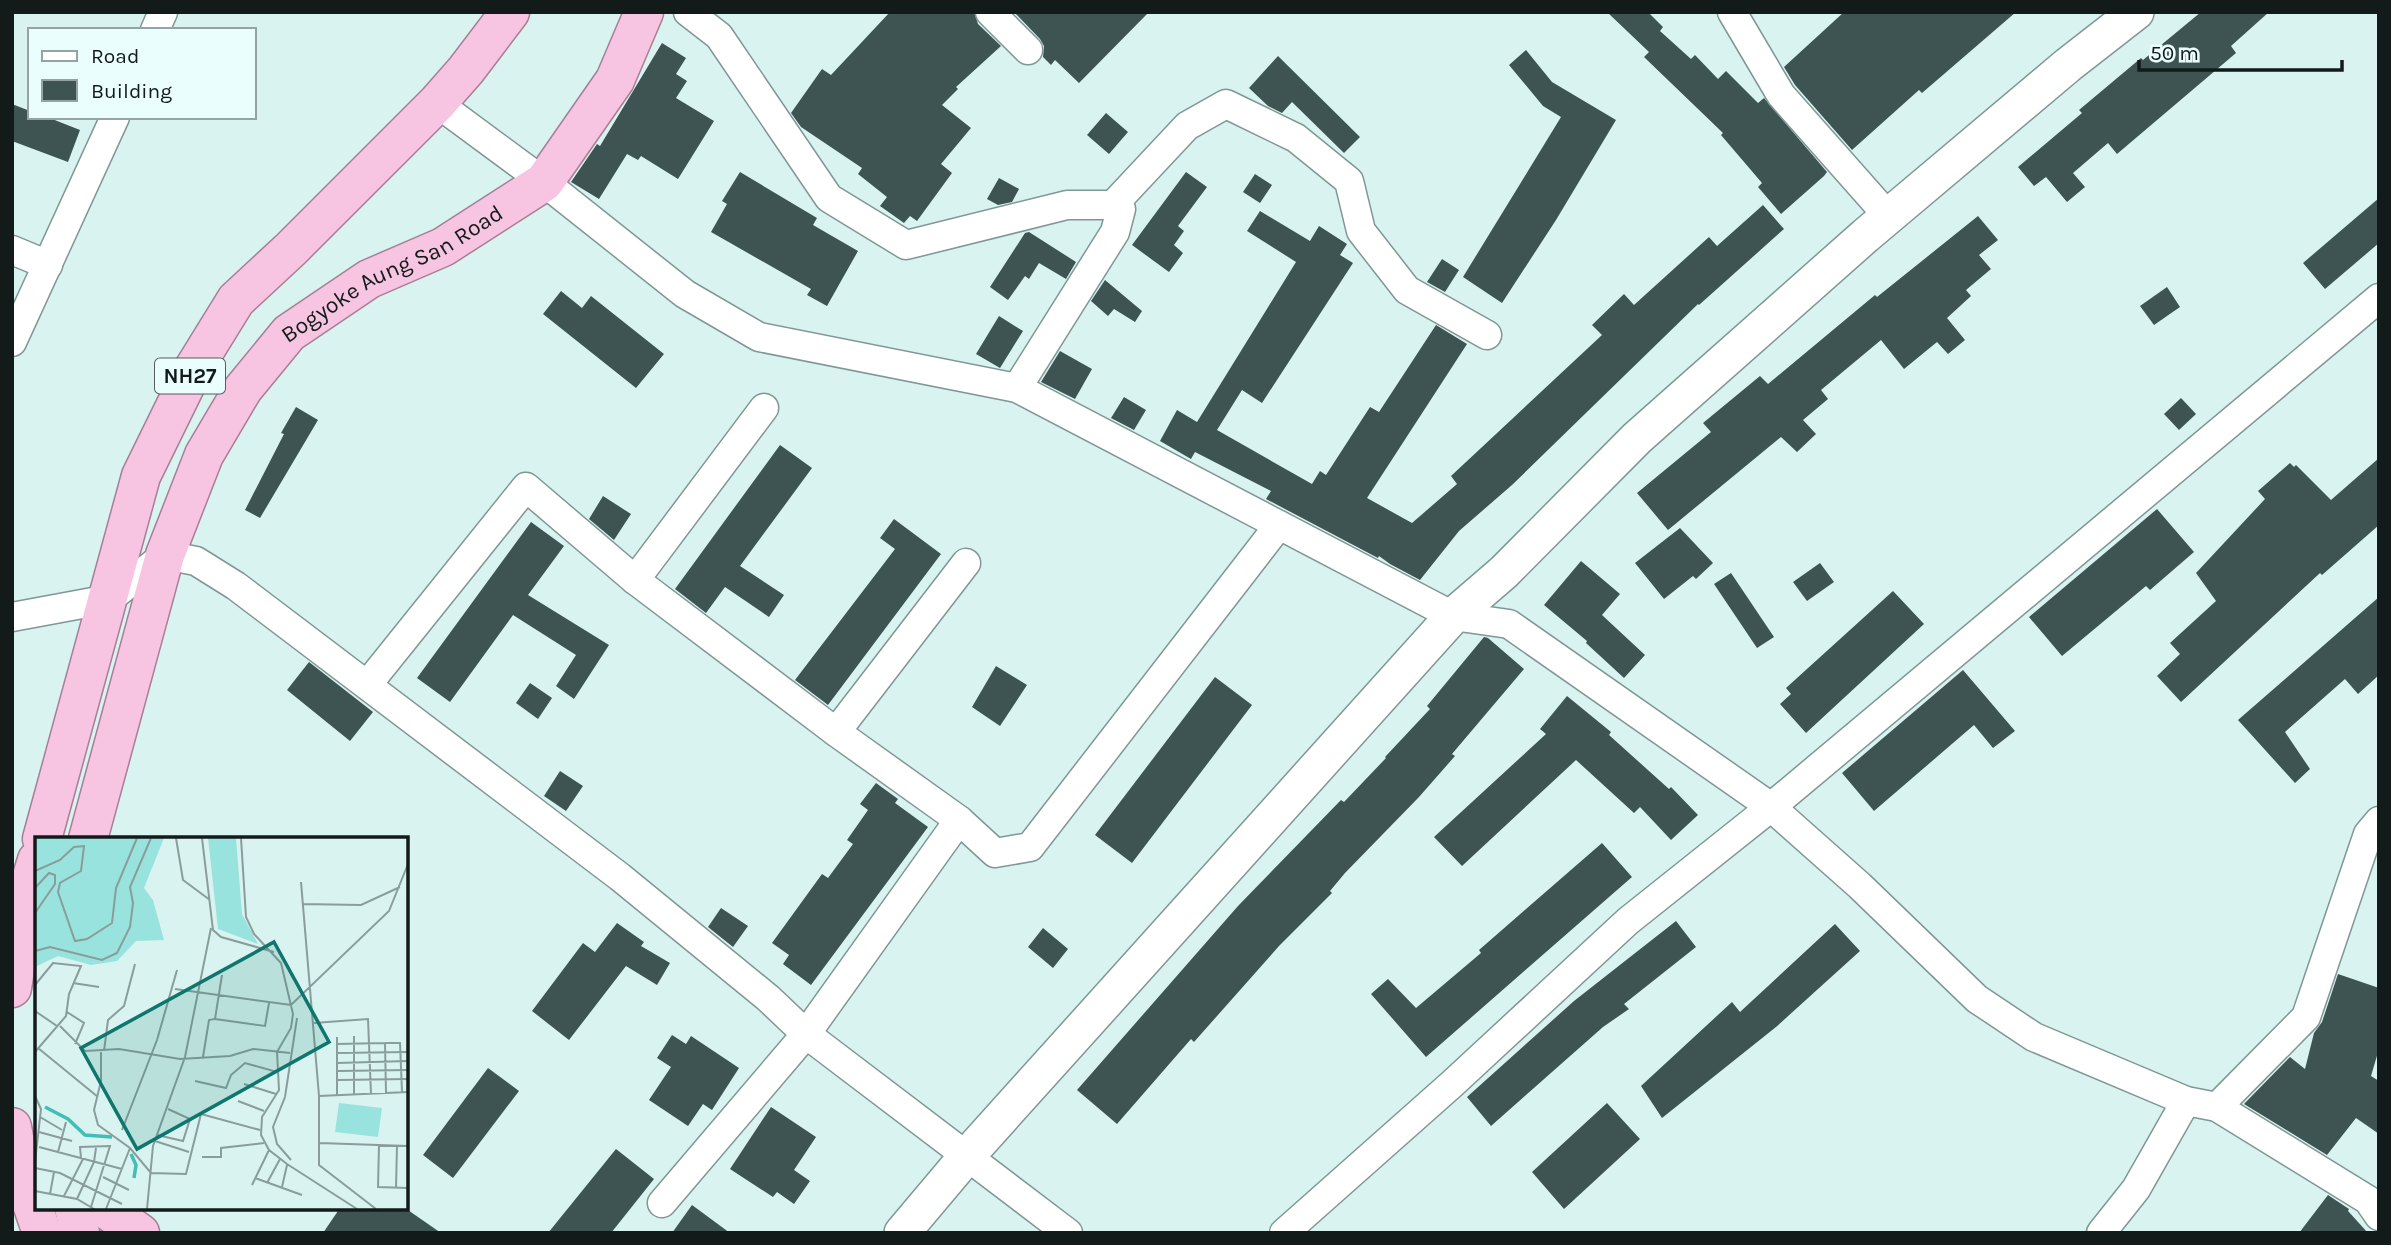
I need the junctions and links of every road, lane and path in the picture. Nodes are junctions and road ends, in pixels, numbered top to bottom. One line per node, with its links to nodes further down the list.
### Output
1 (163, 12): 8 (street)
2 (510, 12): 10 (highway, NH27)
3 (644, 12): 12 (highway, Bogyoke Aung San Road / NH27)
4 (688, 12): 18 (street)
5 (990, 12): 9 (street)
6 (1732, 12): 14 (street)
7 (2125, 15): 14 (street)
8 (156, 28)
9 (1028, 50)
10 (437, 103): 12 (street); 26 (highway, NH27)
11 (114, 119): 16 (street)
12 (544, 182): 20 (street); 23 (highway, Bogyoke Aung San Road / NH27)
13 (1121, 209): 20 (street)
14 (1888, 216): 27 (street)
15 (12, 250): 16 (street)
16 (48, 265): 19 (street)
17 (2379, 298): 31 (street)
18 (1486, 335)
19 (12, 342)
20 (1017, 388): 22 (street)
21 (764, 408): 25 (street)
22 (1279, 525): 27 (street); 32 (street)
23 (165, 555): 26 (street); 29 (street); 35 (highway, NH27)
24 (966, 564): 30 (street)
25 (635, 580): 29 (street); 30 (street)
26 (108, 599): 28 (street); 34 (highway, NH27)
27 (1453, 616): 31 (street); 42 (street)
28 (12, 617)
29 (367, 685): 38 (street)
30 (836, 732): 32 (street)
31 (1771, 807): 39 (street); 54 (street)
32 (959, 820): 38 (street)
33 (2379, 821): 40 (street)
34 (43, 837)
35 (89, 837)
36 (35, 867): 37 (highway)
37 (12, 988)
38 (806, 1034): 42 (street); 43 (street)
39 (2186, 1101): 40 (street); 55 (street)
40 (2217, 1107): 48 (street)
41 (24, 1151): 44 (highway)
42 (965, 1157): 52 (street); 53 (street)
43 (662, 1203)
44 (35, 1204)
45 (36, 1210): 50 (highway)
46 (74, 1210): 51 (highway)
47 (112, 1210): 49 (highway)
48 (2379, 1216)
49 (150, 1219)
50 (41, 1233)
51 (80, 1233)
52 (902, 1233)
53 (1068, 1233)
54 (1284, 1233)
55 (2101, 1233)

